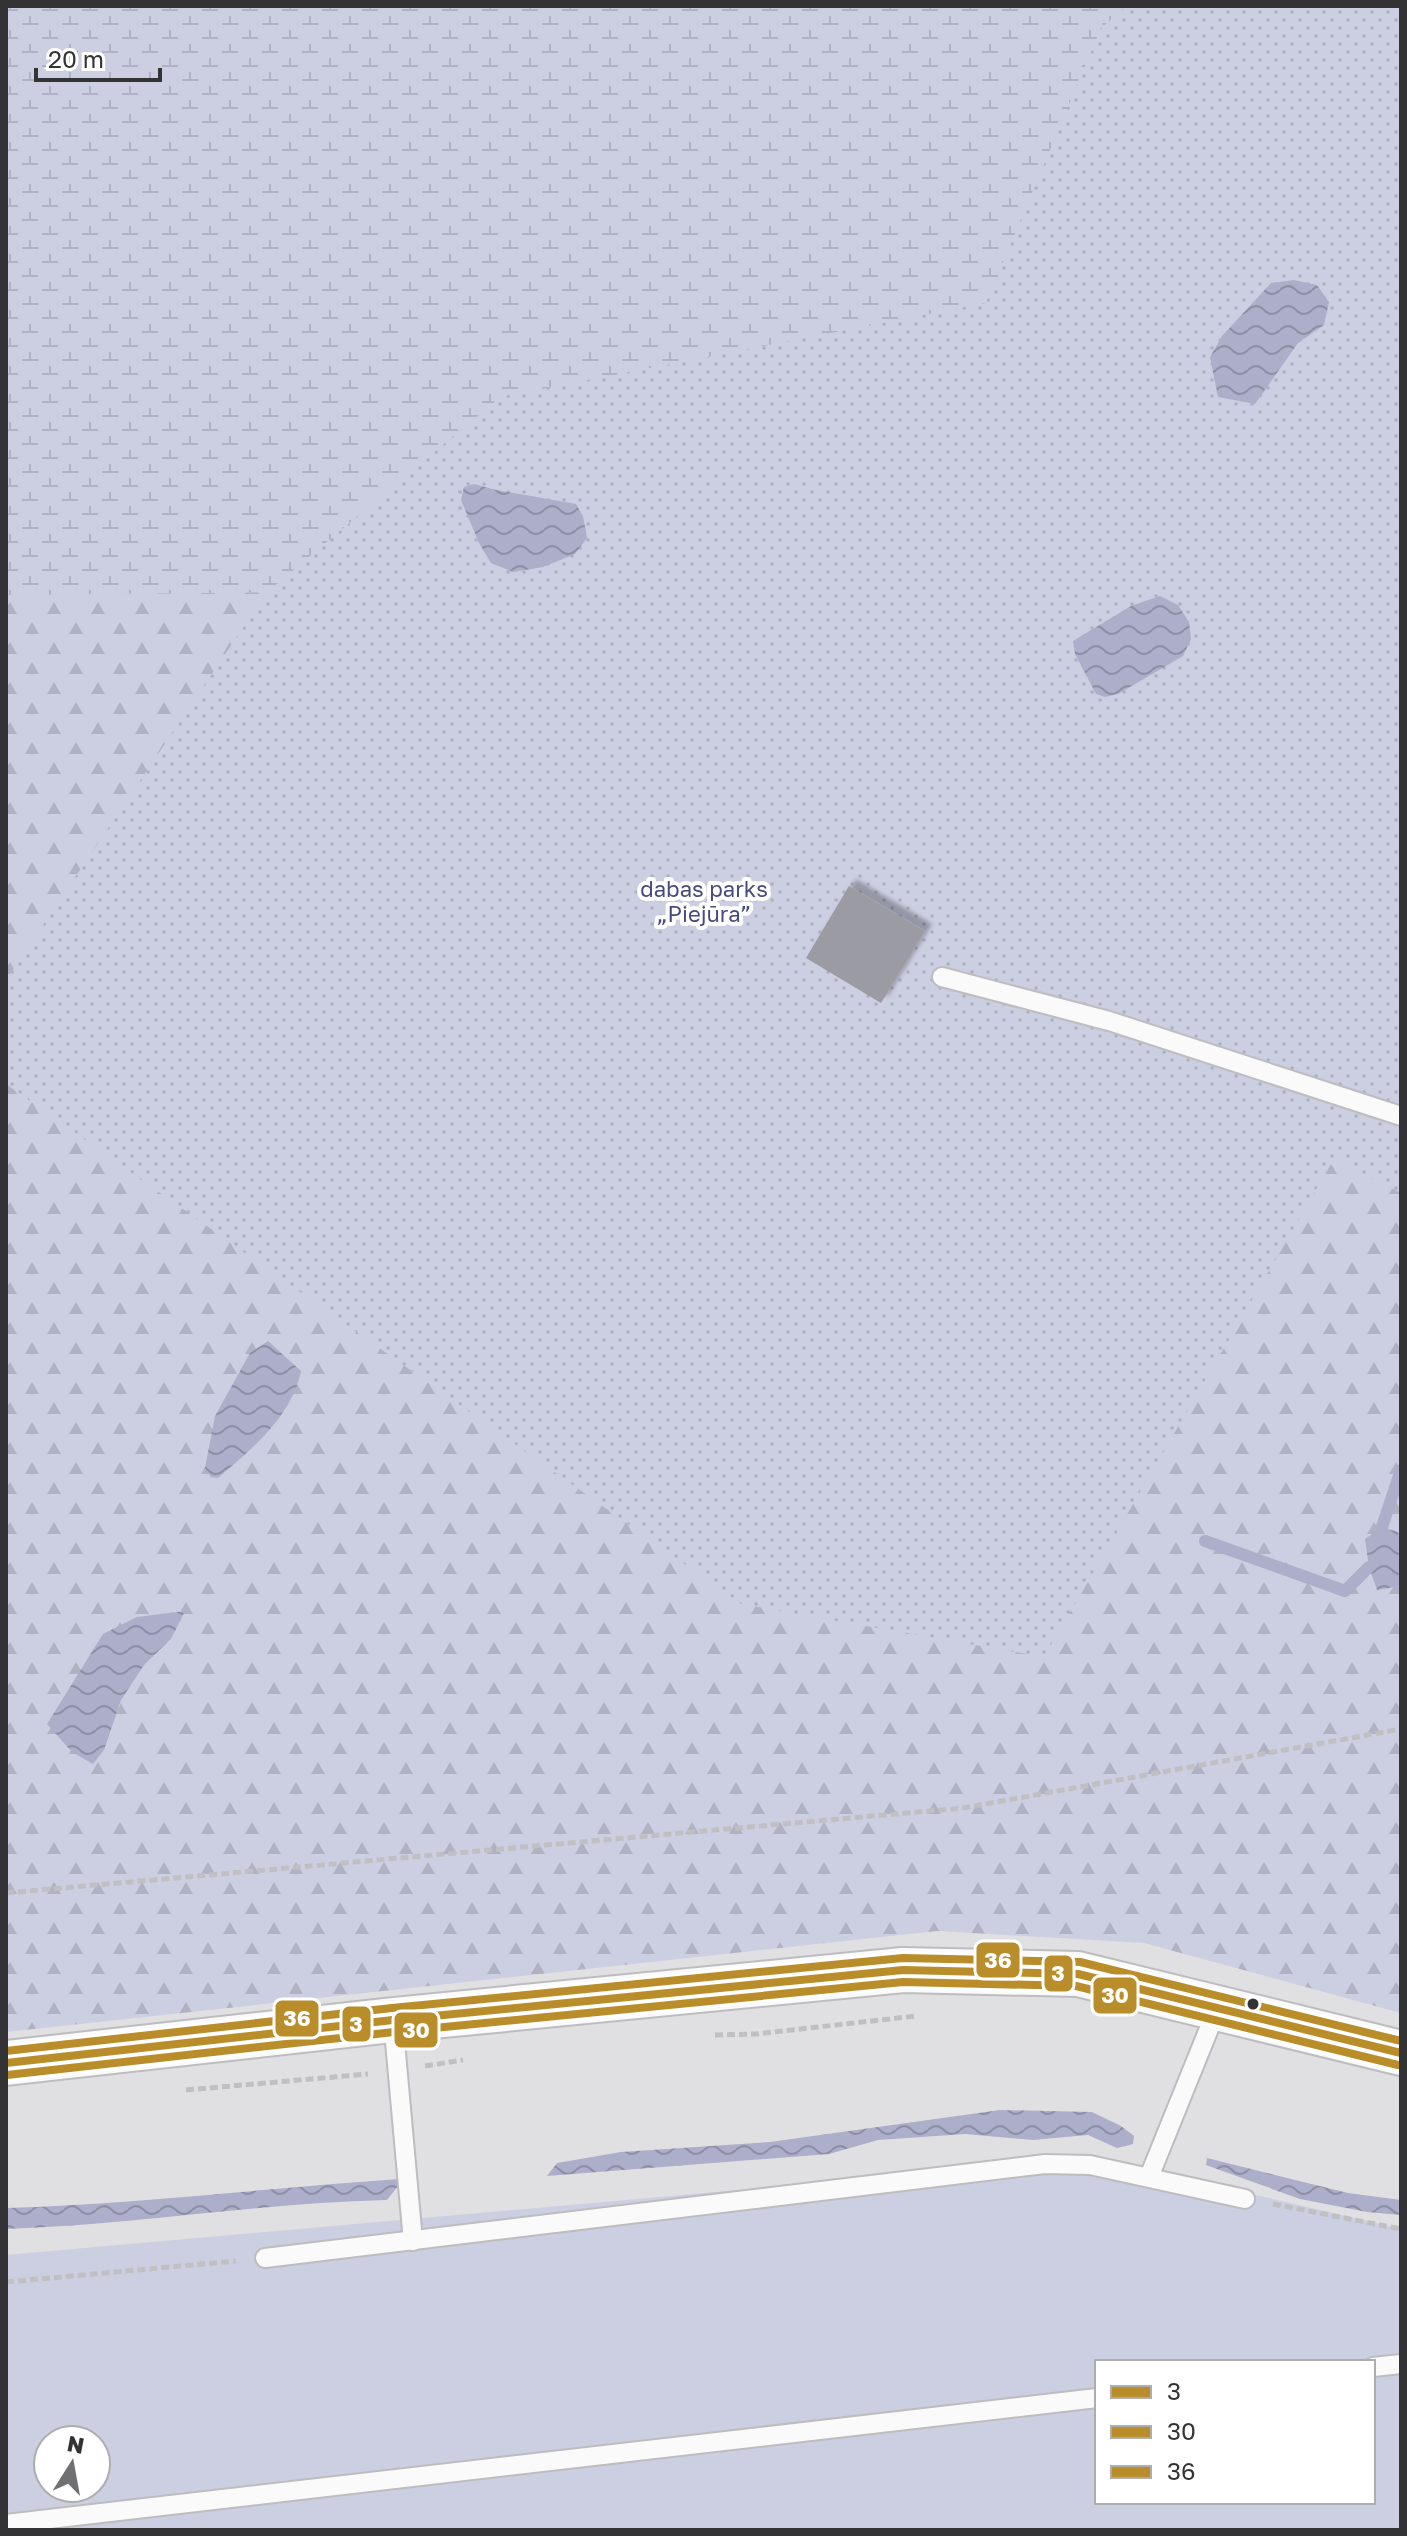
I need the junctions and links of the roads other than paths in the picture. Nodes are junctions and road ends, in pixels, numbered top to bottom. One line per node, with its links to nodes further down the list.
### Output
1 (942, 977): 2 (lane)
2 (1401, 1116)
3 (1217, 2008): 4 (street); 5 (street); 7 (lane)
4 (393, 2020): 6 (street); 9 (lane)
5 (1401, 2053)
6 (6, 2063)
7 (1149, 2177): 8 (lane); 9 (lane)
8 (1245, 2199)
9 (413, 2241): 10 (lane)
10 (265, 2258)
11 (1401, 2364): 12 (lane)
12 (1375, 2367)
13 (1095, 2398): 14 (lane)
14 (6, 2524)

